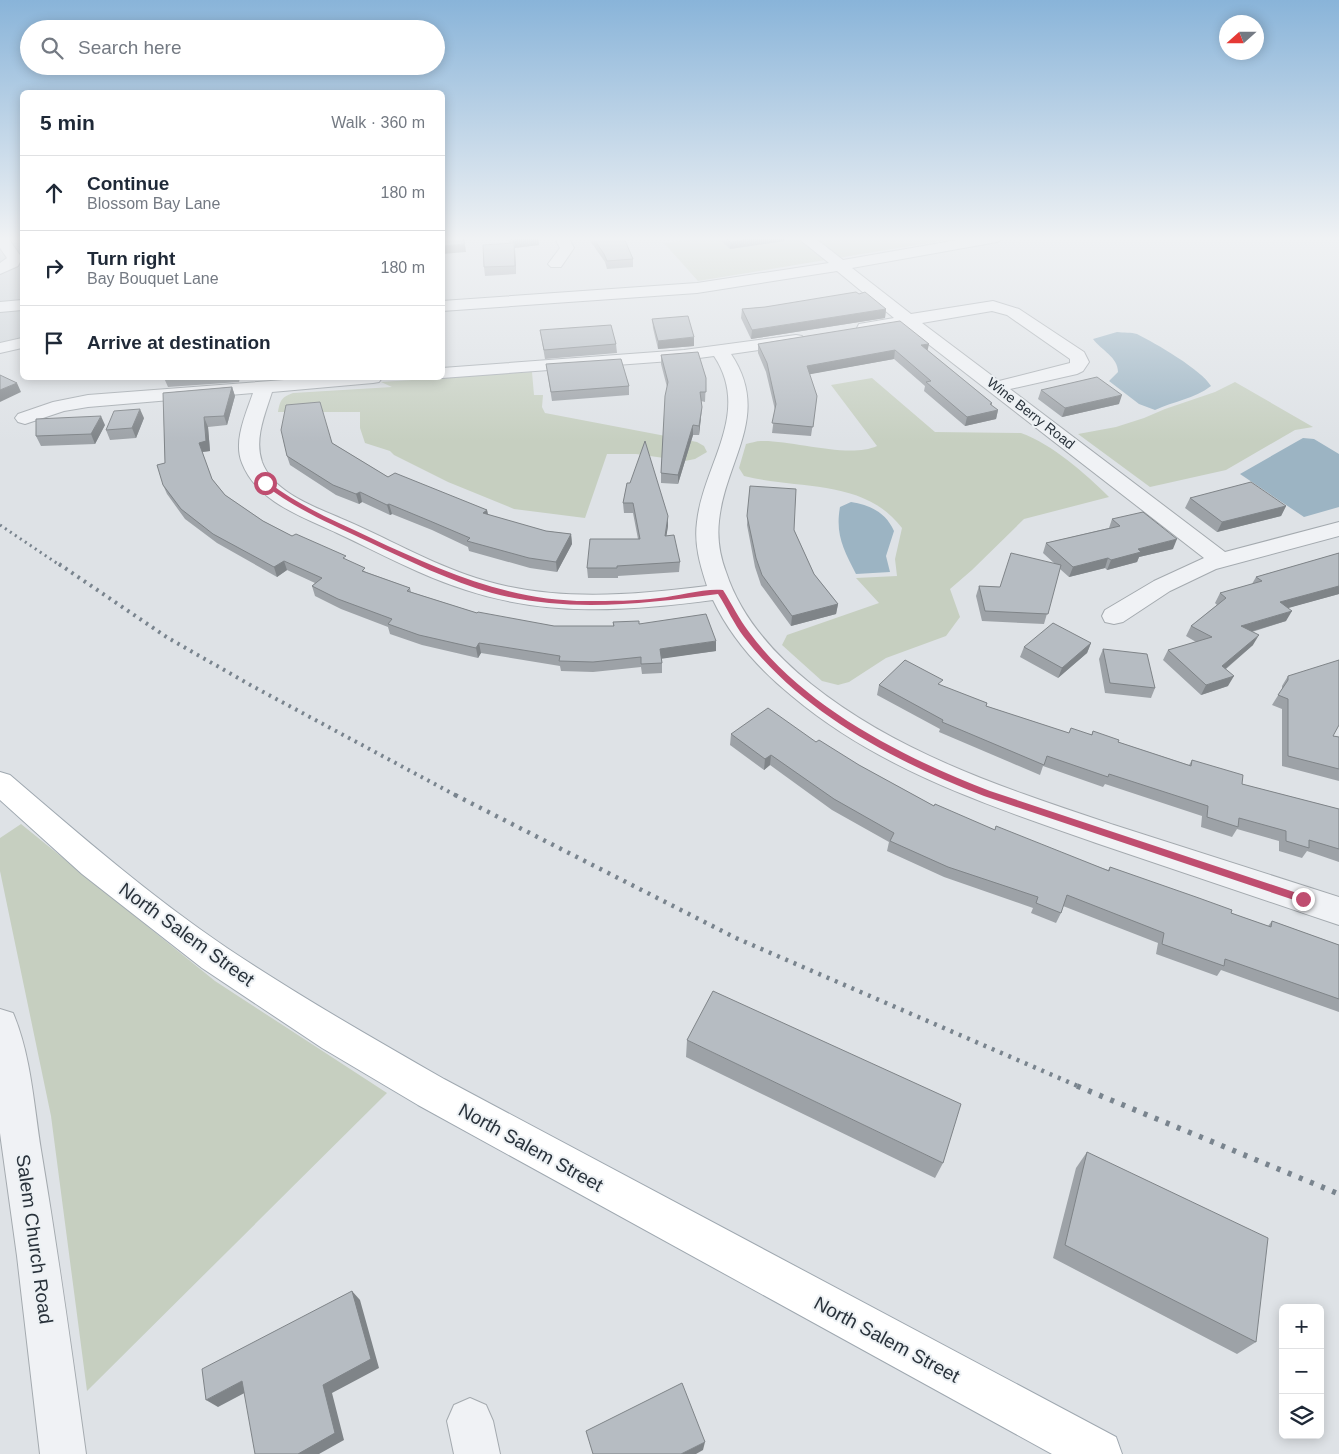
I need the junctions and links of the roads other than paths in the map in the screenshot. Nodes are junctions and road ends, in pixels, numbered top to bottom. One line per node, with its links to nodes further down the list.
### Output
1 (13, 306): 3 (street)
2 (891, 306): 4 (street, Wine Berry Road)
3 (0, 307)
4 (910, 320): 5 (street); 13 (street, Wine Berry Road); 13 (street)
5 (845, 332)
6 (808, 338): 9 (street)
7 (20, 343): 8 (street)
8 (0, 348)
9 (720, 351): 10 (street); 17 (street)
10 (445, 373)
11 (346, 380): 12 (street)
12 (264, 386): 14 (street); 17 (street)
13 (997, 387): 16 (street, Wine Berry Road)
14 (24, 418)
15 (1339, 529): 16 (street)
16 (1221, 560): 18 (street)
17 (720, 592): 20 (street)
18 (1114, 616)
19 (0, 784): 23 (main road, North Salem Street)
20 (1339, 910)
21 (0, 1025): 22 (street, Salem Church Road)
22 (63, 1454)
23 (1099, 1454)

